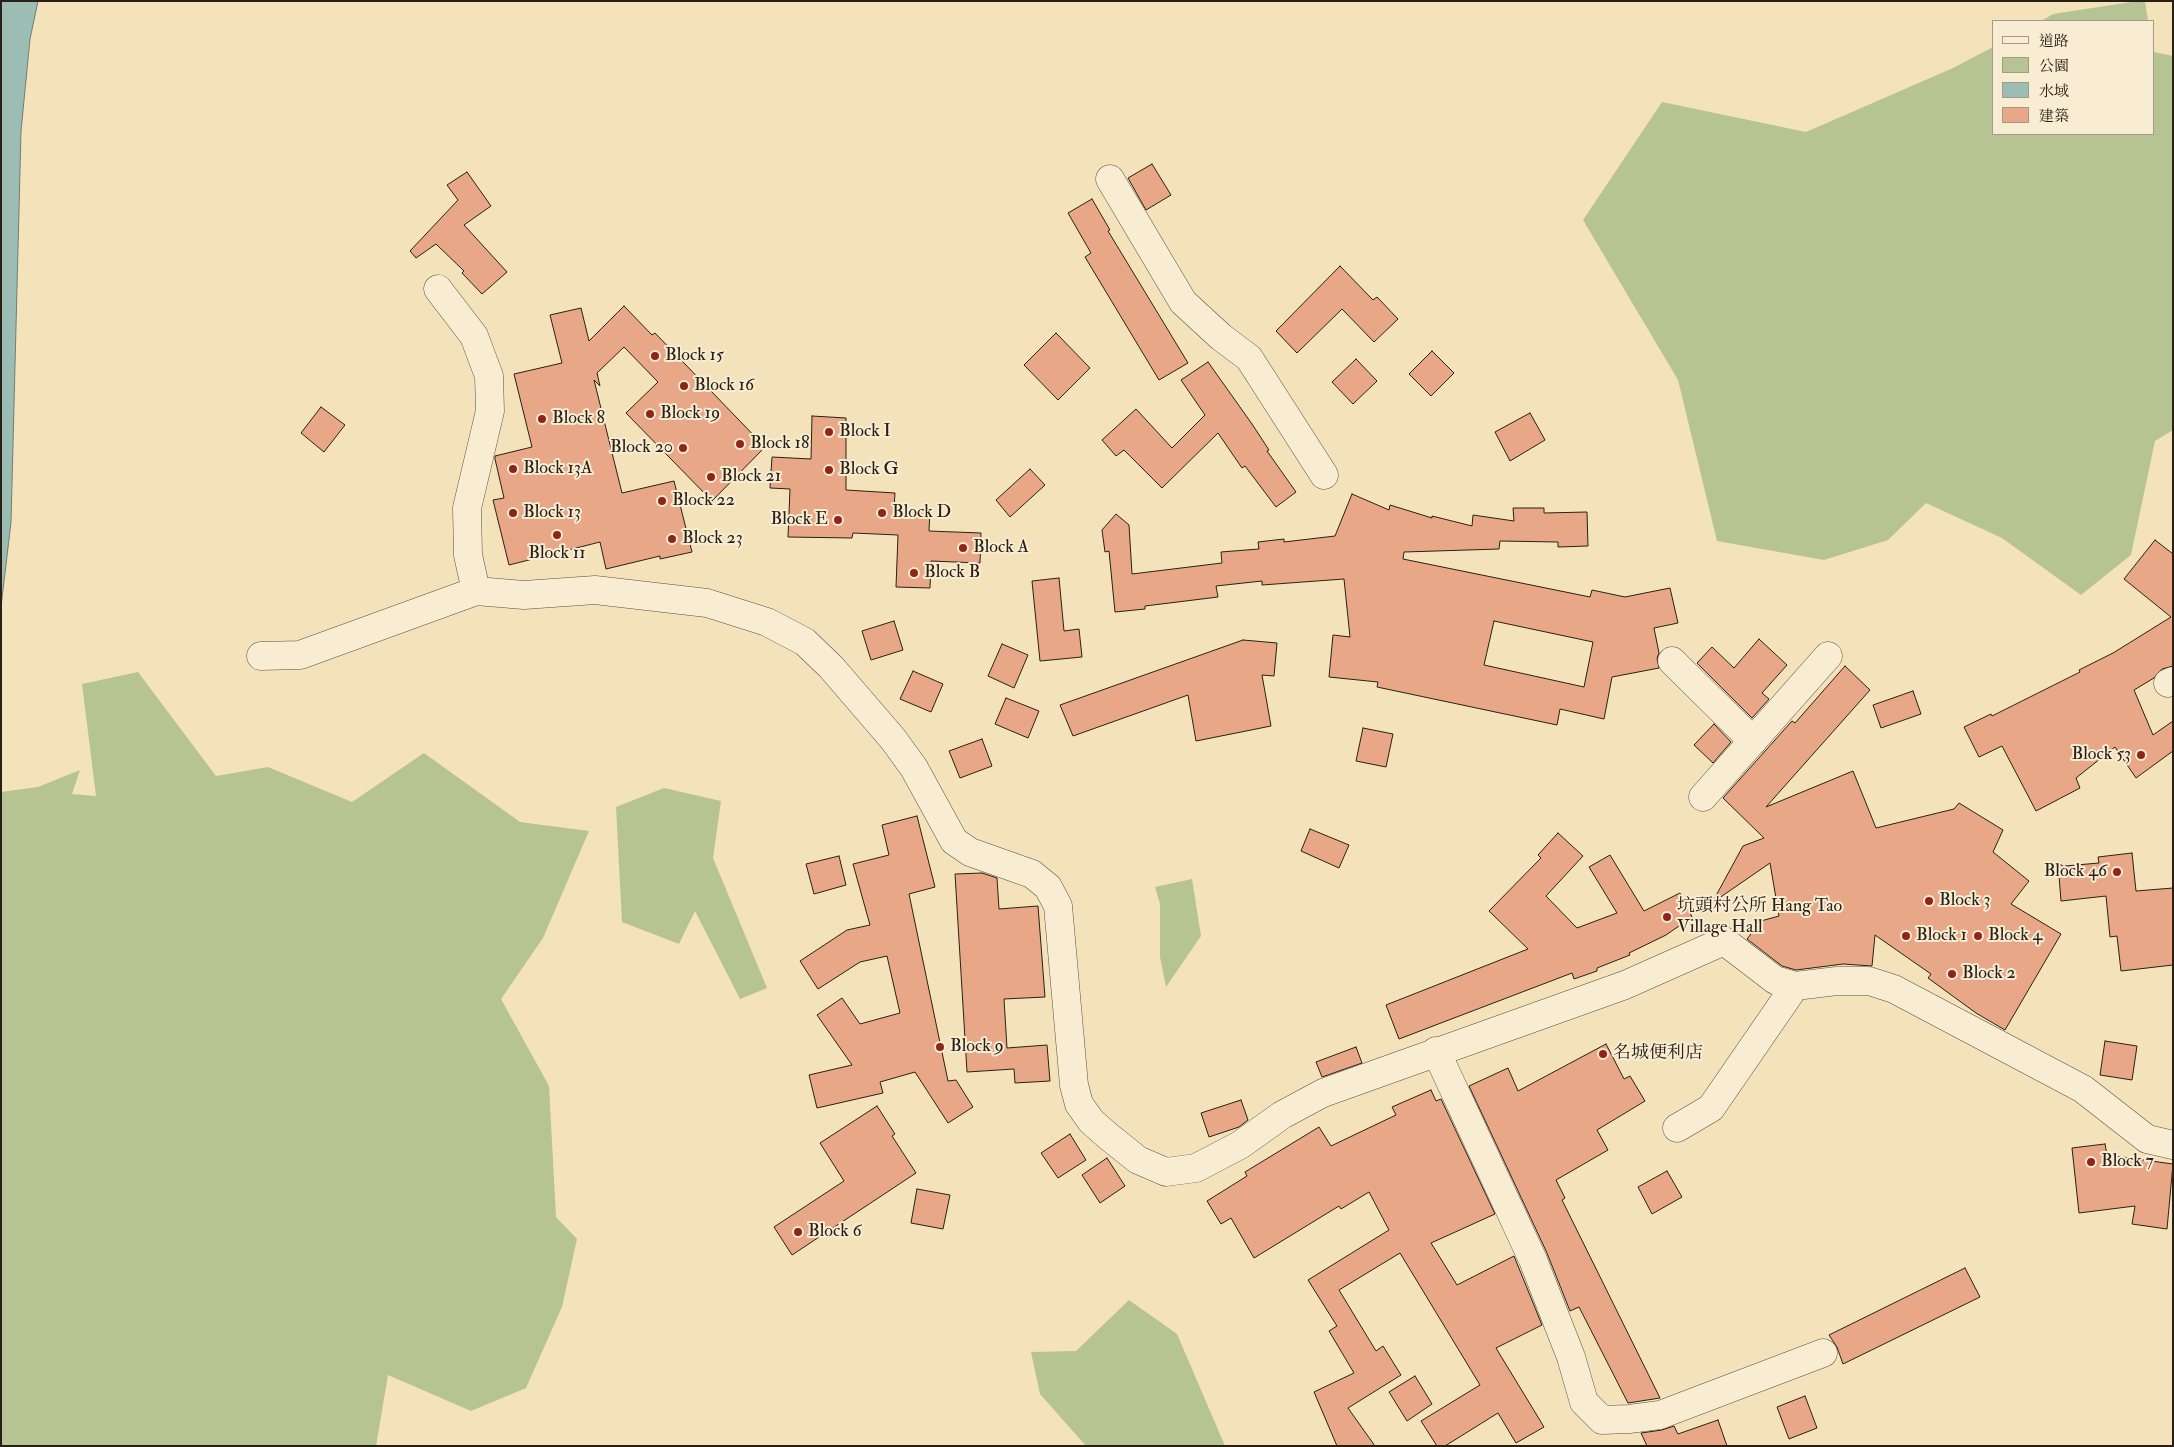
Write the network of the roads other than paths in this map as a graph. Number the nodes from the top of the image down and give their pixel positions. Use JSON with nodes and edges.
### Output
{"nodes":[{"id":1,"x":1110,"y":180,"type":"dead end"},
{"id":2,"x":438,"y":289,"type":"dead end"},
{"id":3,"x":1324,"y":475,"type":"dead end"},
{"id":4,"x":476,"y":591,"type":"junction"},
{"id":5,"x":261,"y":656,"type":"dead end"},
{"id":6,"x":1828,"y":656,"type":"dead end"},
{"id":7,"x":1672,"y":662,"type":"dead end"},
{"id":8,"x":1753,"y":741,"type":"junction"},
{"id":9,"x":1703,"y":797,"type":"dead end"},
{"id":10,"x":1795,"y":986,"type":"junction"},
{"id":11,"x":1436,"y":1051,"type":"junction"},
{"id":12,"x":1677,"y":1128,"type":"dead end"},
{"id":13,"x":2173,"y":1145,"type":"edge"},
{"id":14,"x":1823,"y":1353,"type":"dead end"}],
"edges":[{"from":1,"to":3,"type":"street"},
{"from":2,"to":4,"type":"street"},
{"from":4,"to":5,"type":"street"},
{"from":4,"to":11,"type":"street"},
{"from":6,"to":8,"type":"street"},
{"from":7,"to":8,"type":"street"},
{"from":8,"to":9,"type":"street"},
{"from":10,"to":11,"type":"street"},
{"from":10,"to":12,"type":"street"},
{"from":10,"to":13,"type":"street"},
{"from":11,"to":14,"type":"street"}]}
